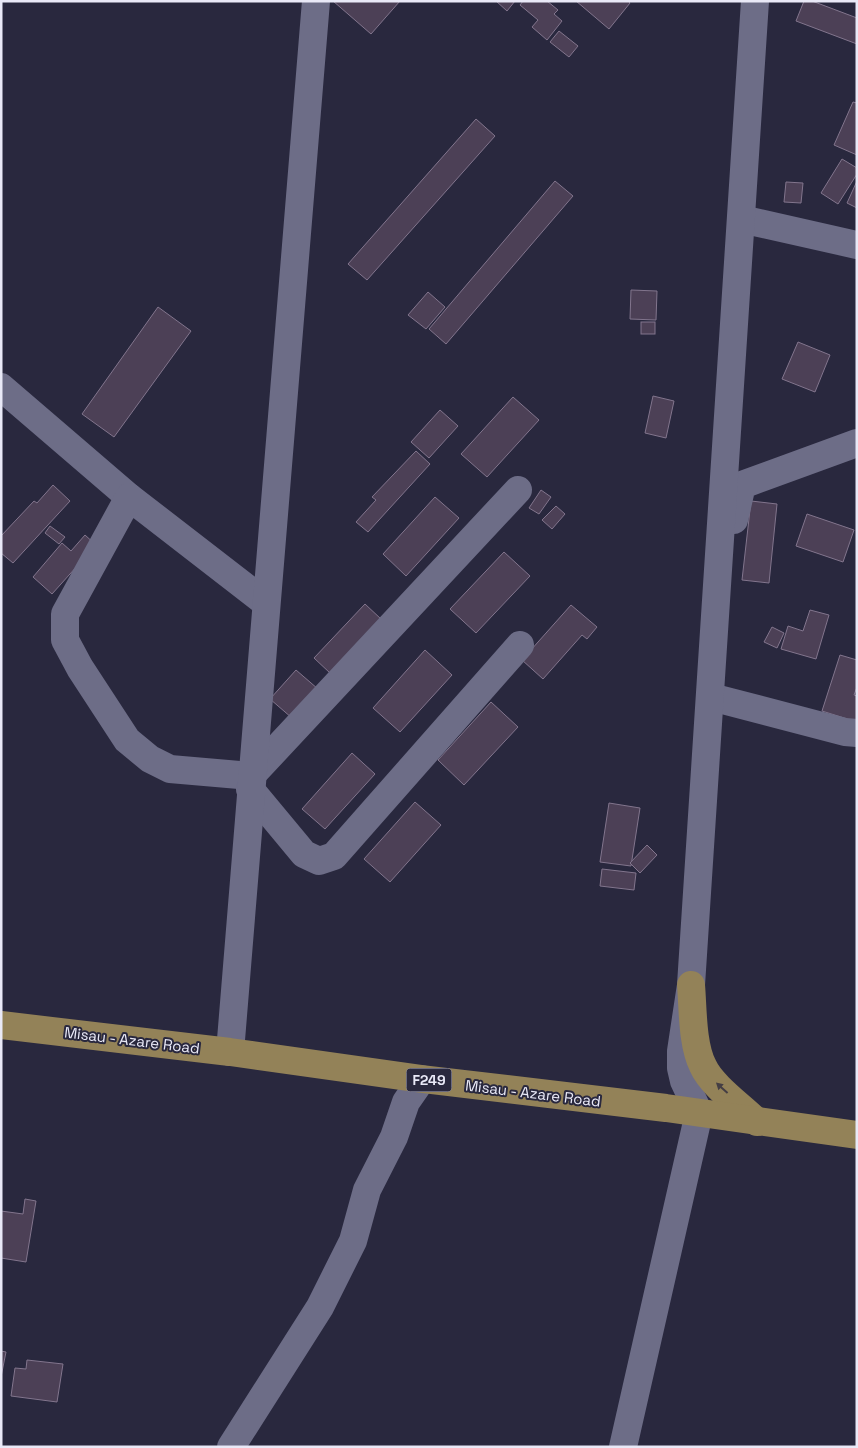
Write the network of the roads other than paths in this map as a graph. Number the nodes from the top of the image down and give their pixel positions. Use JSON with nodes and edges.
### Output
{"nodes":[{"id":1,"x":316,"y":1,"type":"edge"},
{"id":2,"x":755,"y":1,"type":"edge"},
{"id":3,"x":741,"y":220,"type":"junction"},
{"id":4,"x":857,"y":245,"type":"edge"},
{"id":5,"x":1,"y":387,"type":"edge"},
{"id":6,"x":857,"y":443,"type":"edge"},
{"id":7,"x":518,"y":490,"type":"dead end"},
{"id":8,"x":129,"y":497,"type":"junction"},
{"id":9,"x":717,"y":602,"type":"junction"},
{"id":10,"x":266,"y":603,"type":"junction"},
{"id":11,"x":520,"y":644,"type":"dead end"},
{"id":12,"x":710,"y":697,"type":"junction"},
{"id":13,"x":857,"y":733,"type":"edge"},
{"id":14,"x":251,"y":783,"type":"junction"},
{"id":15,"x":691,"y":985,"type":"junction"},
{"id":16,"x":1,"y":1025,"type":"edge"},
{"id":17,"x":230,"y":1052,"type":"junction"},
{"id":18,"x":422,"y":1079,"type":"junction"},
{"id":19,"x":699,"y":1113,"type":"junction"},
{"id":20,"x":757,"y":1122,"type":"junction"},
{"id":21,"x":857,"y":1135,"type":"edge"},
{"id":22,"x":231,"y":1447,"type":"edge"},
{"id":23,"x":623,"y":1447,"type":"edge"}],
"edges":[{"from":1,"to":10,"type":"street"},
{"from":2,"to":3,"type":"street"},
{"from":3,"to":4,"type":"street"},
{"from":3,"to":9,"type":"street"},
{"from":5,"to":8,"type":"street"},
{"from":6,"to":9,"type":"street"},
{"from":7,"to":14,"type":"street"},
{"from":8,"to":10,"type":"street"},
{"from":8,"to":14,"type":"street"},
{"from":9,"to":12,"type":"street"},
{"from":10,"to":14,"type":"street"},
{"from":11,"to":14,"type":"street"},
{"from":12,"to":13,"type":"street"},
{"from":12,"to":15,"type":"street"},
{"from":14,"to":17,"type":"street"},
{"from":15,"to":19,"type":"street"},
{"from":20,"to":15,"type":"main road","one_way":true},
{"from":16,"to":17,"type":"main road","name":"Misau - Azare Road","number":"F249"},
{"from":17,"to":18,"type":"main road","name":"Misau - Azare Road","number":"F249"},
{"from":18,"to":19,"type":"main road","name":"Misau - Azare Road","number":"F249"},
{"from":18,"to":22,"type":"street"},
{"from":19,"to":20,"type":"main road","name":"Misau - Azare Road","number":"F249"},
{"from":19,"to":23,"type":"street"},
{"from":20,"to":21,"type":"main road","name":"Misau - Azare Road","number":"F249"}]}
